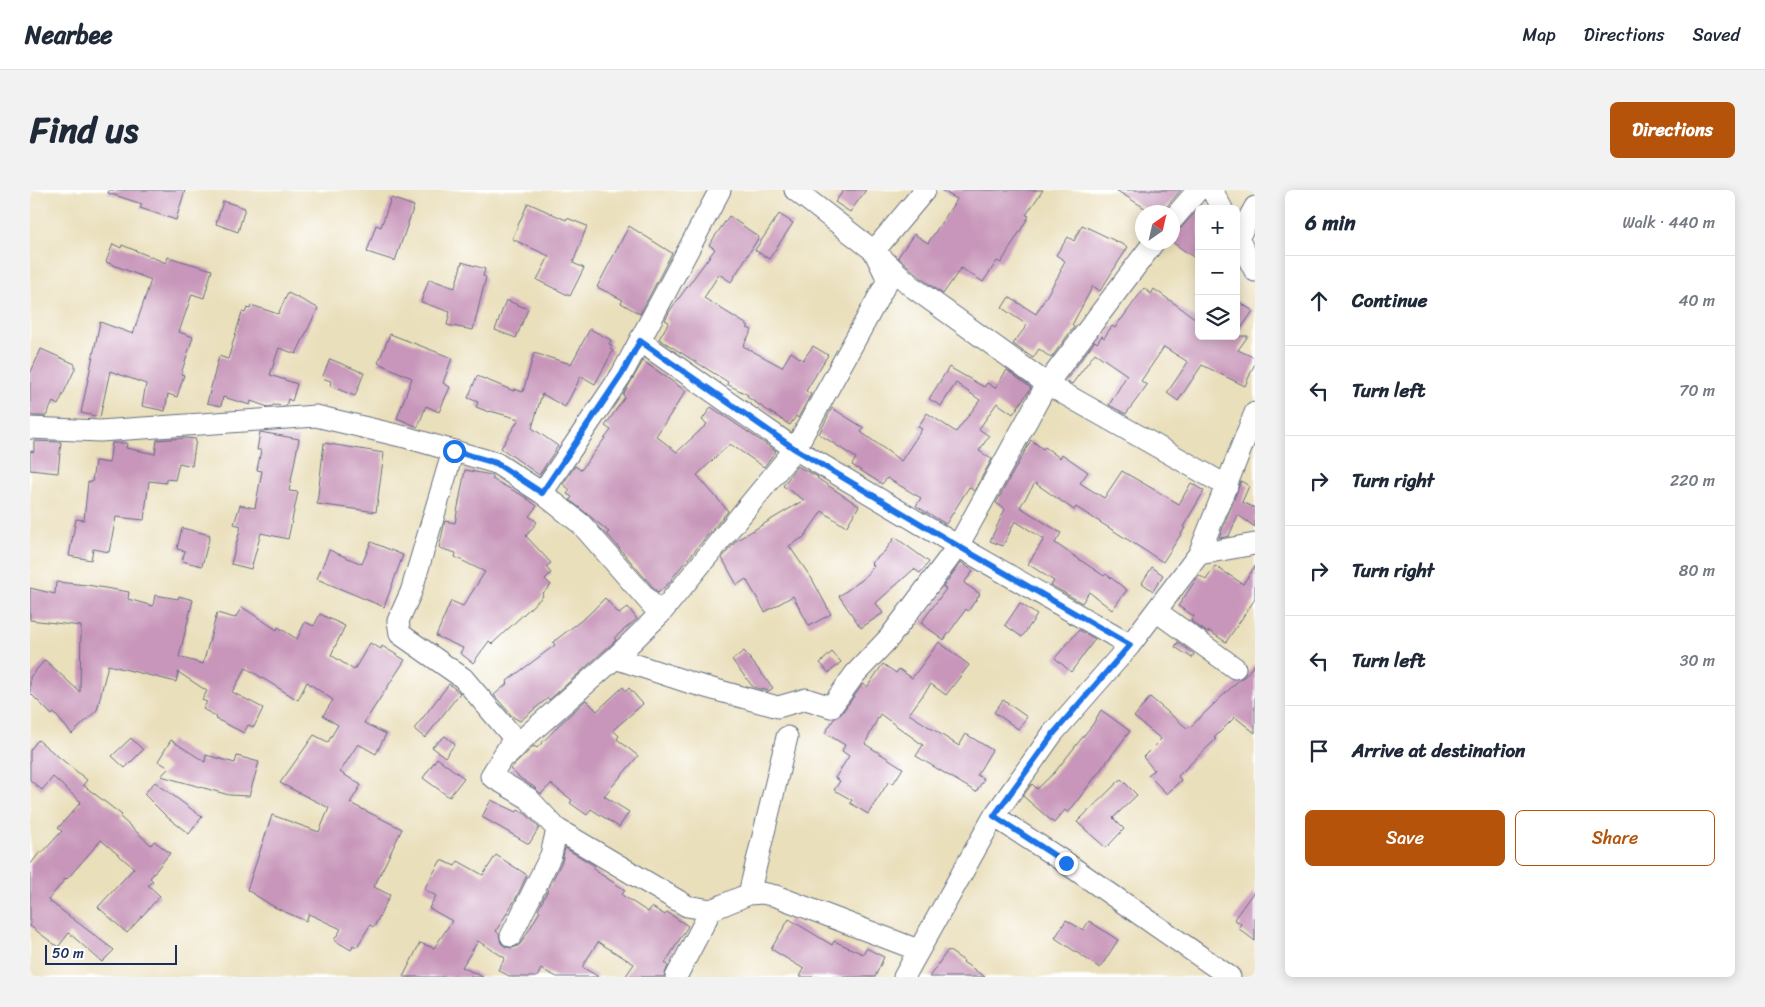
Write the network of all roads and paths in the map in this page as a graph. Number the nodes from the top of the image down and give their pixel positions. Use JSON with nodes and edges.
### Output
{"nodes":[{"id":1,"x":720,"y":190,"type":"edge"},
{"id":2,"x":795,"y":190,"type":"edge"},
{"id":3,"x":924,"y":190,"type":"edge"},
{"id":4,"x":1198,"y":190,"type":"edge"},
{"id":5,"x":1212,"y":190,"type":"edge"},
{"id":6,"x":1220,"y":205,"type":"edge"},
{"id":7,"x":1255,"y":208,"type":"edge"},
{"id":8,"x":1180,"y":211,"type":"edge"},
{"id":9,"x":1240,"y":231,"type":"edge"},
{"id":10,"x":1240,"y":242,"type":"edge"},
{"id":11,"x":1148,"y":250,"type":"edge"},
{"id":12,"x":874,"y":251,"type":"junction"},
{"id":13,"x":1255,"y":271,"type":"edge"},
{"id":14,"x":640,"y":341,"type":"junction"},
{"id":15,"x":1047,"y":384,"type":"junction"},
{"id":16,"x":1255,"y":413,"type":"edge"},
{"id":17,"x":30,"y":428,"type":"edge"},
{"id":18,"x":795,"y":449,"type":"junction"},
{"id":19,"x":454,"y":451,"type":"junction"},
{"id":20,"x":1226,"y":486,"type":"junction"},
{"id":21,"x":542,"y":493,"type":"junction"},
{"id":22,"x":1255,"y":544,"type":"edge"},
{"id":23,"x":958,"y":546,"type":"junction"},
{"id":24,"x":1199,"y":554,"type":"junction"},
{"id":25,"x":1156,"y":611,"type":"junction"},
{"id":26,"x":660,"y":614,"type":"junction"},
{"id":27,"x":1130,"y":645,"type":"junction"},
{"id":28,"x":615,"y":658,"type":"junction"},
{"id":29,"x":1235,"y":668,"type":"dead end"},
{"id":30,"x":787,"y":737,"type":"dead end"},
{"id":31,"x":490,"y":776,"type":"junction"},
{"id":32,"x":994,"y":816,"type":"junction"},
{"id":33,"x":557,"y":829,"type":"junction"},
{"id":34,"x":749,"y":894,"type":"junction"},
{"id":35,"x":711,"y":910,"type":"junction"},
{"id":36,"x":511,"y":936,"type":"dead end"},
{"id":37,"x":918,"y":950,"type":"junction"},
{"id":38,"x":676,"y":977,"type":"edge"},
{"id":39,"x":904,"y":977,"type":"edge"},
{"id":40,"x":1230,"y":977,"type":"edge"}],
"edges":[{"from":1,"to":14,"type":"street"},
{"from":2,"to":12,"type":"street"},
{"from":3,"to":12,"type":"street"},
{"from":4,"to":8,"type":"street"},
{"from":5,"to":6,"type":"street"},
{"from":7,"to":9,"type":"street"},
{"from":10,"to":13,"type":"street"},
{"from":11,"to":15,"type":"street"},
{"from":12,"to":15,"type":"street"},
{"from":12,"to":18,"type":"street"},
{"from":14,"to":18,"type":"street"},
{"from":14,"to":21,"type":"street"},
{"from":15,"to":20,"type":"street"},
{"from":15,"to":23,"type":"street"},
{"from":16,"to":20,"type":"street"},
{"from":17,"to":19,"type":"street"},
{"from":18,"to":23,"type":"street"},
{"from":18,"to":26,"type":"street"},
{"from":19,"to":21,"type":"street"},
{"from":19,"to":31,"type":"street"},
{"from":20,"to":24,"type":"street"},
{"from":21,"to":26,"type":"street"},
{"from":22,"to":24,"type":"street"},
{"from":23,"to":27,"type":"street"},
{"from":23,"to":28,"type":"street"},
{"from":24,"to":25,"type":"street"},
{"from":25,"to":27,"type":"street"},
{"from":25,"to":29,"type":"street"},
{"from":26,"to":28,"type":"street"},
{"from":27,"to":32,"type":"street"},
{"from":28,"to":31,"type":"street"},
{"from":30,"to":34,"type":"street"},
{"from":31,"to":33,"type":"street"},
{"from":32,"to":37,"type":"street"},
{"from":32,"to":40,"type":"street"},
{"from":33,"to":35,"type":"street"},
{"from":33,"to":36,"type":"street"},
{"from":34,"to":35,"type":"street"},
{"from":34,"to":37,"type":"street"},
{"from":35,"to":38,"type":"street"},
{"from":37,"to":39,"type":"street"}]}
